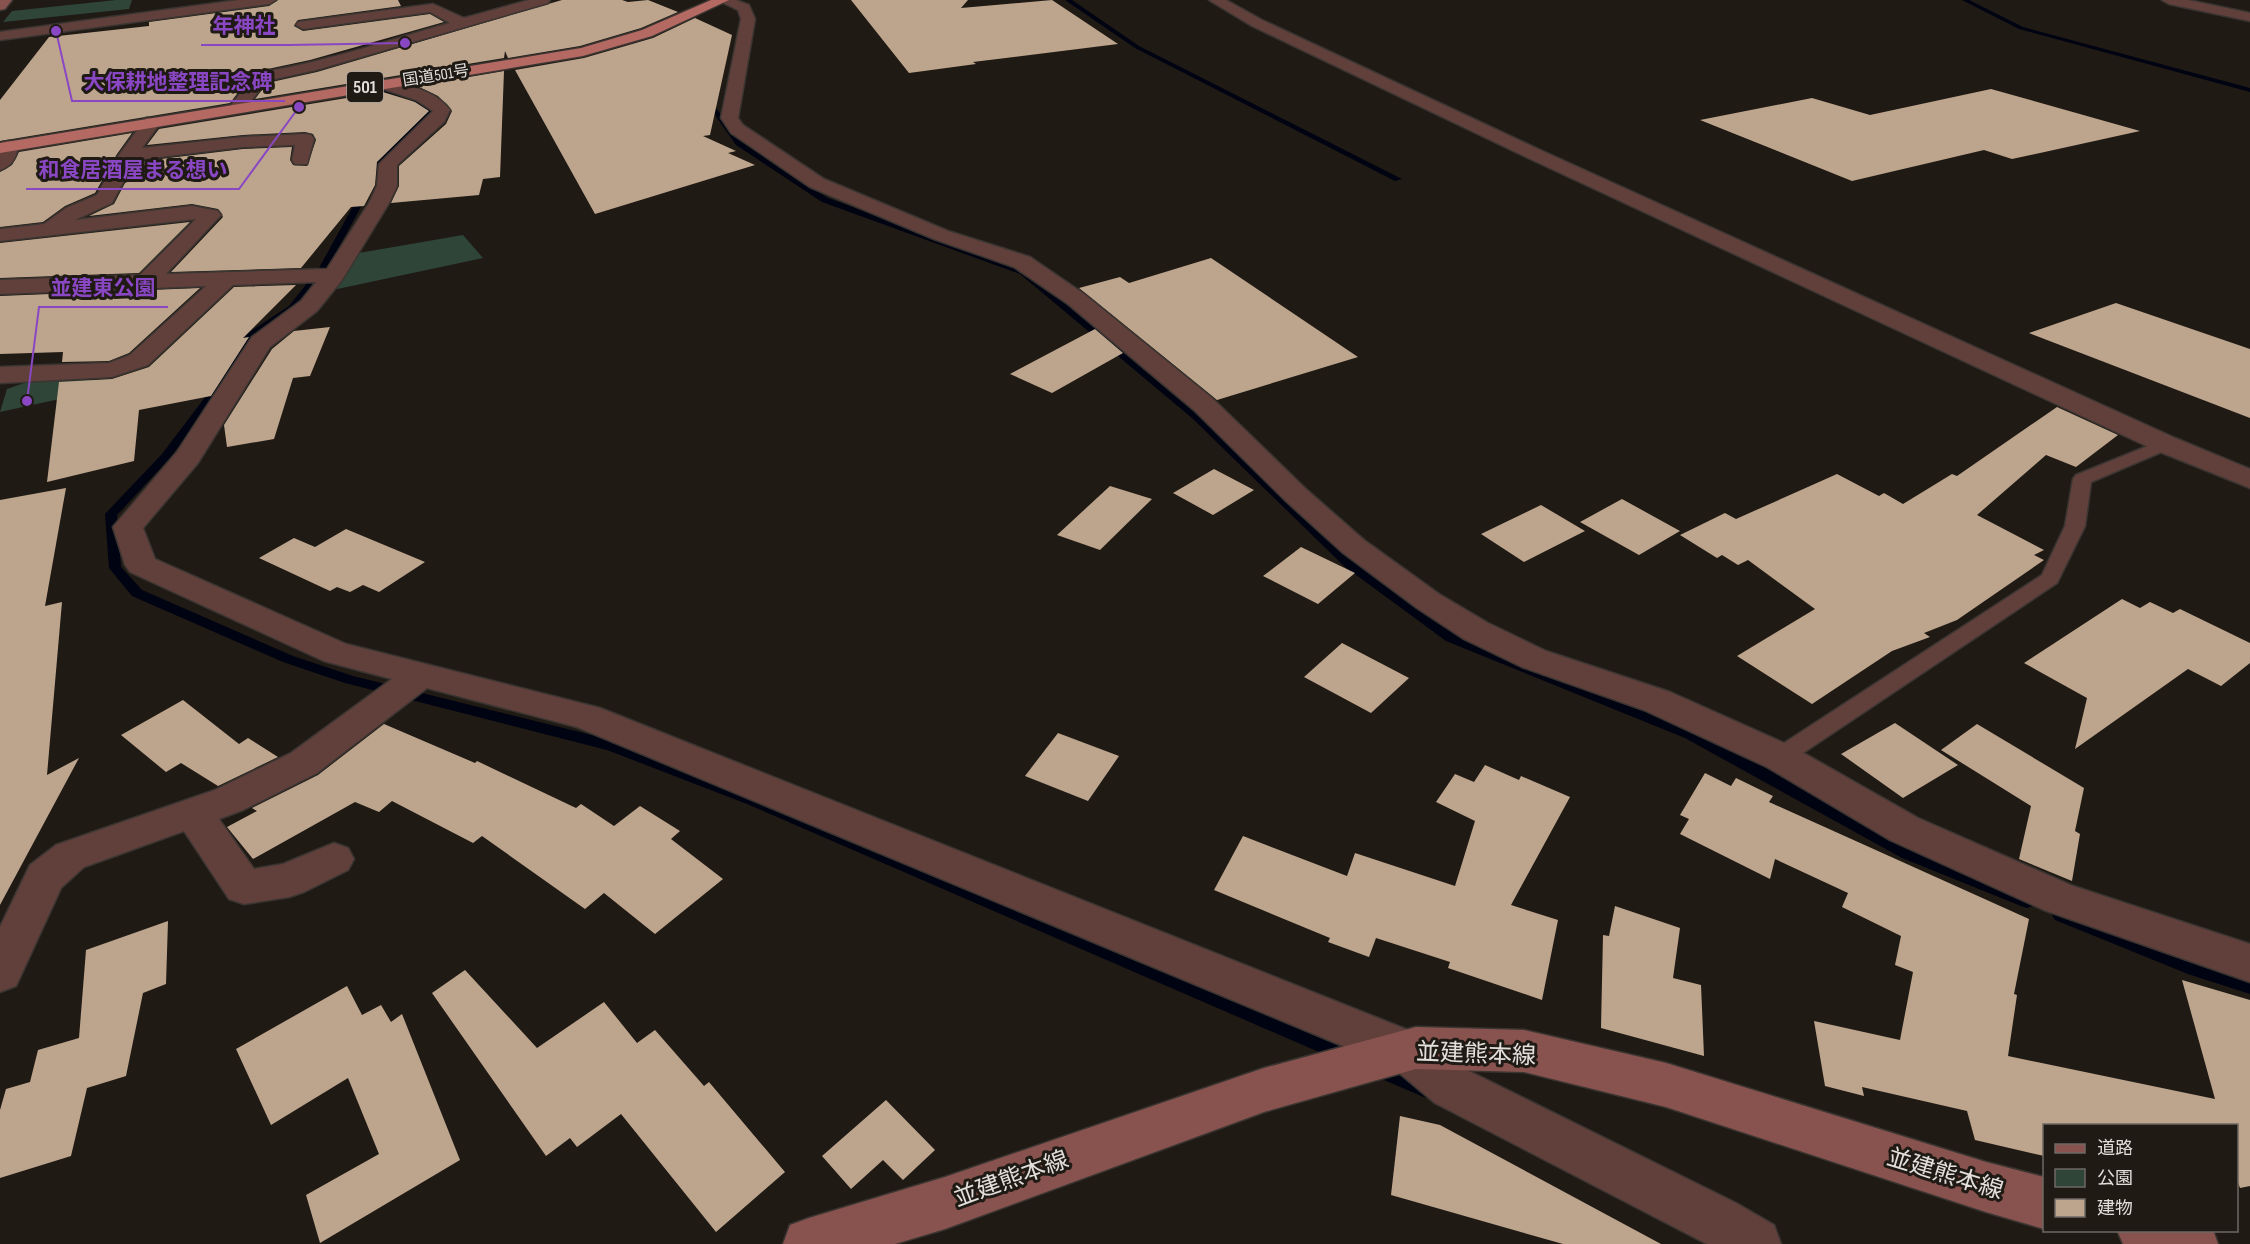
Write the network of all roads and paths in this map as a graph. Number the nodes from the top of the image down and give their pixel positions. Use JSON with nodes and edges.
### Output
{"nodes":[{"id":1,"x":5,"y":0,"type":"edge"},
{"id":2,"x":269,"y":0,"type":"edge"},
{"id":3,"x":543,"y":0,"type":"edge"},
{"id":4,"x":723,"y":0,"type":"edge"},
{"id":5,"x":1216,"y":0,"type":"edge"},
{"id":6,"x":2169,"y":0,"type":"edge"},
{"id":7,"x":0,"y":6,"type":"edge"},
{"id":8,"x":2250,"y":17,"type":"edge"},
{"id":9,"x":464,"y":23,"type":"junction"},
{"id":10,"x":0,"y":36,"type":"edge"},
{"id":11,"x":363,"y":51,"type":"junction"},
{"id":12,"x":261,"y":77,"type":"junction"},
{"id":13,"x":213,"y":81,"type":"dead end"},
{"id":14,"x":383,"y":84,"type":"junction"},
{"id":15,"x":237,"y":108,"type":"junction"},
{"id":16,"x":152,"y":122,"type":"junction"},
{"id":17,"x":4,"y":147,"type":"edge"},
{"id":18,"x":128,"y":154,"type":"junction"},
{"id":19,"x":301,"y":160,"type":"dead end"},
{"id":20,"x":0,"y":164,"type":"edge"},
{"id":21,"x":50,"y":229,"type":"junction"},
{"id":22,"x":0,"y":235,"type":"edge"},
{"id":23,"x":321,"y":275,"type":"junction"},
{"id":24,"x":227,"y":279,"type":"junction"},
{"id":25,"x":147,"y":281,"type":"junction"},
{"id":26,"x":0,"y":287,"type":"edge"},
{"id":27,"x":0,"y":375,"type":"edge"},
{"id":28,"x":2165,"y":444,"type":"junction"},
{"id":29,"x":2250,"y":479,"type":"edge"},
{"id":30,"x":421,"y":675,"type":"junction"},
{"id":31,"x":1780,"y":758,"type":"junction"},
{"id":32,"x":193,"y":813,"type":"junction"},
{"id":33,"x":334,"y":859,"type":"dead end"},
{"id":34,"x":2250,"y":963,"type":"edge"},
{"id":35,"x":0,"y":973,"type":"edge"},
{"id":36,"x":1407,"y":1051,"type":"junction"},
{"id":37,"x":2043,"y":1203,"type":"edge"},
{"id":38,"x":2150,"y":1232,"type":"edge"},
{"id":39,"x":809,"y":1244,"type":"edge"},
{"id":40,"x":1755,"y":1244,"type":"edge"},
{"id":41,"x":2193,"y":1244,"type":"edge"}],
"edges":[{"from":1,"to":7,"type":"main road"},
{"from":2,"to":10,"type":"street"},
{"from":3,"to":9,"type":"street"},
{"from":4,"to":14,"type":"highway","name":"国道501号","number":"501"},
{"from":4,"to":31,"type":"street"},
{"from":5,"to":28,"type":"street"},
{"from":6,"to":8,"type":"street"},
{"from":9,"to":11,"type":"street"},
{"from":9,"to":11,"type":"street"},
{"from":11,"to":12,"type":"street"},
{"from":12,"to":13,"type":"street"},
{"from":12,"to":15,"type":"street"},
{"from":14,"to":15,"type":"highway","name":"国道501号","number":"501"},
{"from":14,"to":23,"type":"street"},
{"from":15,"to":16,"type":"highway","name":"国道501号","number":"501"},
{"from":16,"to":17,"type":"highway","name":"国道501号","number":"501"},
{"from":16,"to":18,"type":"street"},
{"from":17,"to":20,"type":"street"},
{"from":18,"to":19,"type":"street"},
{"from":18,"to":21,"type":"street"},
{"from":21,"to":22,"type":"street"},
{"from":21,"to":25,"type":"street"},
{"from":23,"to":24,"type":"street"},
{"from":23,"to":30,"type":"street"},
{"from":24,"to":25,"type":"street"},
{"from":24,"to":27,"type":"street"},
{"from":25,"to":26,"type":"street"},
{"from":28,"to":29,"type":"street"},
{"from":28,"to":31,"type":"lane"},
{"from":30,"to":32,"type":"street"},
{"from":30,"to":36,"type":"street"},
{"from":31,"to":34,"type":"street"},
{"from":32,"to":33,"type":"street"},
{"from":32,"to":35,"type":"street"},
{"from":36,"to":37,"type":"main road","name":"並建熊本線"},
{"from":36,"to":39,"type":"main road","name":"並建熊本線"},
{"from":36,"to":40,"type":"street"},
{"from":38,"to":41,"type":"main road"}]}
